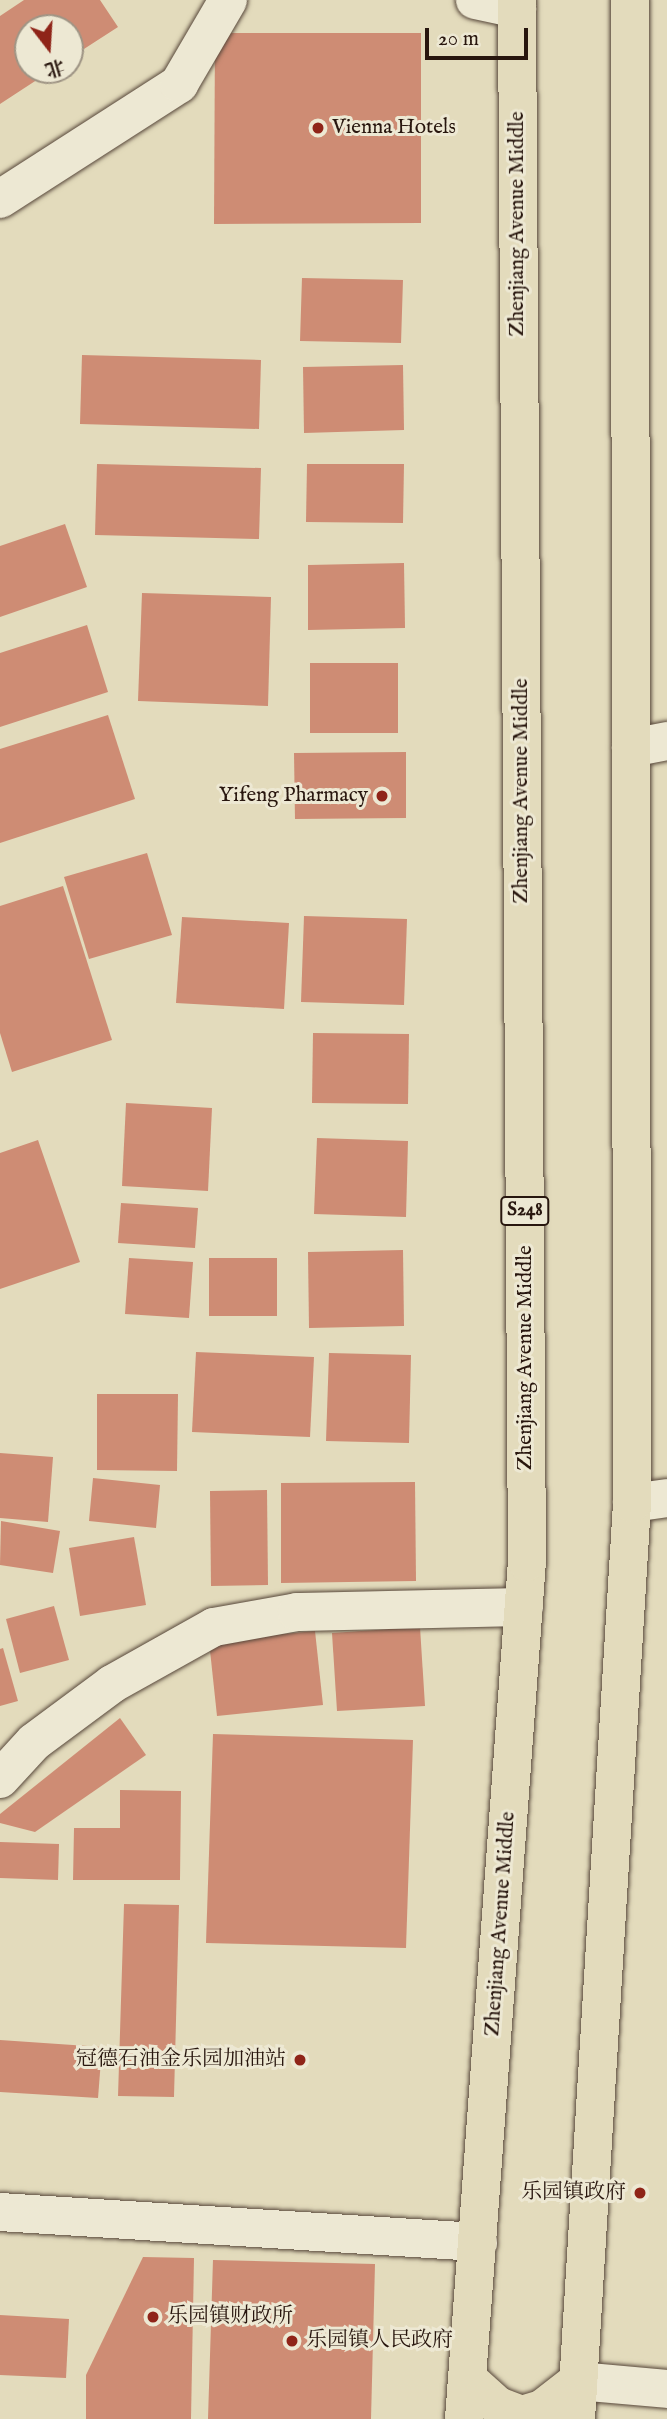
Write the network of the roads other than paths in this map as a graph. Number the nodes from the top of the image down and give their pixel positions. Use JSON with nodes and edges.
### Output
{"nodes":[{"id":1,"x":228,"y":0,"type":"edge"},
{"id":2,"x":475,"y":0,"type":"edge"},
{"id":3,"x":630,"y":0,"type":"edge"},
{"id":4,"x":517,"y":4,"type":"edge"},
{"id":5,"x":0,"y":199,"type":"edge"},
{"id":6,"x":649,"y":744,"type":"edge"},
{"id":7,"x":649,"y":1501,"type":"edge"},
{"id":8,"x":524,"y":1606,"type":"junction"},
{"id":9,"x":0,"y":1779,"type":"edge"},
{"id":10,"x":0,"y":2212,"type":"edge"},
{"id":11,"x":478,"y":2242,"type":"junction"},
{"id":12,"x":468,"y":2379,"type":"junction"},
{"id":13,"x":578,"y":2381,"type":"junction"},
{"id":14,"x":667,"y":2389,"type":"edge"},
{"id":15,"x":464,"y":2419,"type":"edge"},
{"id":16,"x":576,"y":2419,"type":"edge"}],
"edges":[{"from":1,"to":5,"type":"street"},
{"from":2,"to":4,"type":"street"},
{"from":3,"to":6,"type":"main road"},
{"from":4,"to":8,"type":"main road","name":"Zhenjiang Avenue Middle","number":"S248"},
{"from":6,"to":7,"type":"main road"},
{"from":7,"to":13,"type":"main road"},
{"from":8,"to":9,"type":"street"},
{"from":8,"to":11,"type":"main road","name":"Zhenjiang Avenue Middle","number":"S248"},
{"from":10,"to":11,"type":"street"},
{"from":11,"to":12,"type":"main road","name":"Zhenjiang Avenue Middle","number":"S248"},
{"from":12,"to":13,"type":"main road"},
{"from":12,"to":15,"type":"main road","name":"Zhenjiang Avenue Middle","number":"S248"},
{"from":13,"to":14,"type":"street"},
{"from":13,"to":16,"type":"main road"}]}
